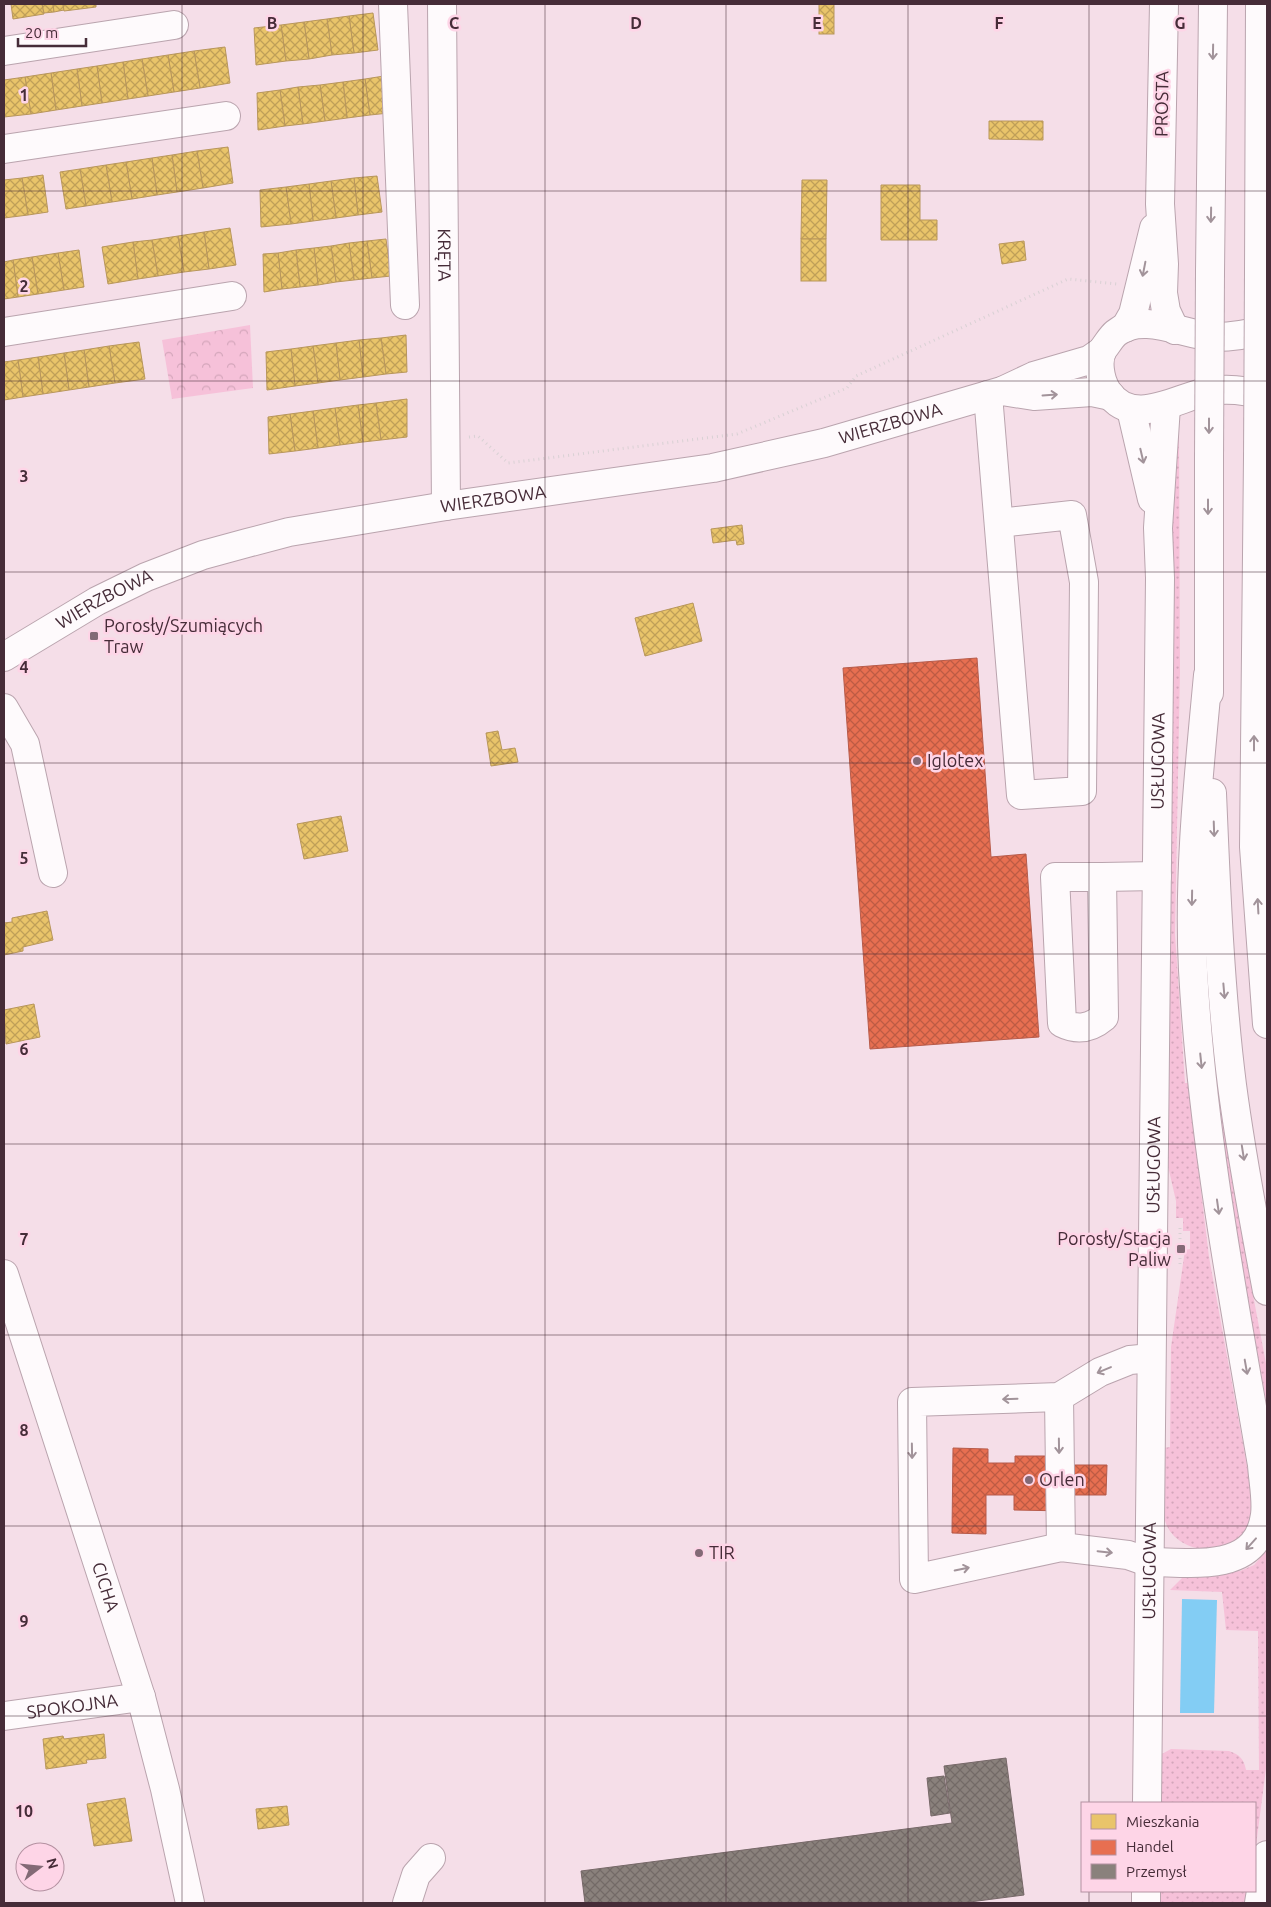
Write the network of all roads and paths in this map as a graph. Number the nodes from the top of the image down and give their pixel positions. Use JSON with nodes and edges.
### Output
{"nodes":[{"id":1,"x":393,"y":4,"type":"edge"},
{"id":2,"x":442,"y":4,"type":"edge"},
{"id":3,"x":1164,"y":4,"type":"edge"},
{"id":4,"x":1213,"y":4,"type":"edge"},
{"id":5,"x":1260,"y":4,"type":"edge"},
{"id":6,"x":174,"y":25,"type":"dead end"},
{"id":7,"x":4,"y":50,"type":"edge"},
{"id":8,"x":226,"y":116,"type":"dead end"},
{"id":9,"x":4,"y":149,"type":"edge"},
{"id":10,"x":1160,"y":204,"type":"junction"},
{"id":11,"x":444,"y":231,"type":"junction"},
{"id":12,"x":403,"y":233,"type":"junction"},
{"id":13,"x":1126,"y":285,"type":"dead end"},
{"id":14,"x":232,"y":296,"type":"dead end"},
{"id":15,"x":405,"y":304,"type":"dead end"},
{"id":16,"x":1125,"y":328,"type":"junction"},
{"id":17,"x":1267,"y":329,"type":"edge"},
{"id":18,"x":1174,"y":330,"type":"junction"},
{"id":19,"x":4,"y":332,"type":"edge"},
{"id":20,"x":1102,"y":351,"type":"junction"},
{"id":21,"x":995,"y":393,"type":"junction"},
{"id":22,"x":1267,"y":396,"type":"edge"},
{"id":23,"x":1121,"y":402,"type":"junction"},
{"id":24,"x":1166,"y":406,"type":"junction"},
{"id":25,"x":447,"y":440,"type":"junction"},
{"id":26,"x":446,"y":506,"type":"junction"},
{"id":27,"x":999,"y":523,"type":"junction"},
{"id":28,"x":1158,"y":528,"type":"junction"},
{"id":29,"x":1258,"y":539,"type":"junction"},
{"id":30,"x":1267,"y":631,"type":"edge"},
{"id":31,"x":6,"y":650,"type":"edge"},
{"id":32,"x":1208,"y":675,"type":"junction"},
{"id":33,"x":4,"y":708,"type":"edge"},
{"id":34,"x":53,"y":873,"type":"dead end"},
{"id":35,"x":1157,"y":876,"type":"junction"},
{"id":36,"x":1102,"y":877,"type":"junction"},
{"id":37,"x":1267,"y":1024,"type":"edge"},
{"id":38,"x":4,"y":1274,"type":"edge"},
{"id":39,"x":1267,"y":1291,"type":"edge"},
{"id":40,"x":1151,"y":1358,"type":"junction"},
{"id":41,"x":1059,"y":1397,"type":"junction"},
{"id":42,"x":1265,"y":1475,"type":"edge"},
{"id":43,"x":1061,"y":1547,"type":"junction"},
{"id":44,"x":1148,"y":1562,"type":"junction"},
{"id":45,"x":140,"y":1697,"type":"junction"},
{"id":46,"x":4,"y":1716,"type":"edge"},
{"id":47,"x":1147,"y":1802,"type":"edge"},
{"id":48,"x":1267,"y":1855,"type":"edge"},
{"id":49,"x":432,"y":1858,"type":"dead end"},
{"id":50,"x":190,"y":1903,"type":"edge"},
{"id":51,"x":407,"y":1903,"type":"edge"},
{"id":52,"x":1259,"y":1903,"type":"edge"}],
"edges":[{"from":1,"to":12,"type":"main road"},
{"from":2,"to":11,"type":"main road","name":"KRĘTA"},
{"from":3,"to":10,"type":"main road","name":"PROSTA"},
{"from":4,"to":32,"type":"main road","one_way":true,"bridge":true},
{"from":5,"to":29,"type":"main road","bridge":true},
{"from":6,"to":7,"type":"main road"},
{"from":8,"to":9,"type":"main road"},
{"from":10,"to":16,"type":"main road","name":"PROSTA","one_way":true},
{"from":10,"to":18,"type":"main road","name":"PROSTA"},
{"from":11,"to":12,"type":"main road"},
{"from":11,"to":25,"type":"main road","name":"KRĘTA"},
{"from":12,"to":15,"type":"main road"},
{"from":13,"to":25,"type":"path"},
{"from":14,"to":19,"type":"main road"},
{"from":16,"to":18,"type":"main road"},
{"from":16,"to":20,"type":"main road"},
{"from":17,"to":18,"type":"main road"},
{"from":20,"to":21,"type":"main road","name":"WIERZBOWA"},
{"from":20,"to":23,"type":"main road"},
{"from":21,"to":23,"type":"main road","name":"WIERZBOWA","one_way":true},
{"from":21,"to":26,"type":"main road","name":"WIERZBOWA"},
{"from":21,"to":27,"type":"main road"},
{"from":22,"to":24,"type":"main road","name":"WIERZBOWA"},
{"from":23,"to":24,"type":"main road","name":"WIERZBOWA"},
{"from":23,"to":28,"type":"main road","one_way":true},
{"from":24,"to":28,"type":"main road"},
{"from":25,"to":26,"type":"main road","name":"KRĘTA"},
{"from":26,"to":31,"type":"main road","name":"WIERZBOWA"},
{"from":27,"to":27,"type":"main road"},
{"from":28,"to":35,"type":"main road","name":"USŁUGOWA"},
{"from":29,"to":30,"type":"main road"},
{"from":37,"to":29,"type":"main road","one_way":true},
{"from":32,"to":39,"type":"main road","one_way":true},
{"from":32,"to":42,"type":"main road","one_way":true},
{"from":33,"to":34,"type":"main road"},
{"from":35,"to":36,"type":"main road"},
{"from":35,"to":40,"type":"main road","name":"USŁUGOWA"},
{"from":36,"to":36,"type":"main road"},
{"from":38,"to":45,"type":"main road","name":"CICHA"},
{"from":40,"to":41,"type":"main road","one_way":true},
{"from":40,"to":44,"type":"main road","name":"USŁUGOWA"},
{"from":41,"to":43,"type":"main road","one_way":true},
{"from":41,"to":43,"type":"main road","one_way":true},
{"from":42,"to":44,"type":"main road","one_way":true},
{"from":43,"to":44,"type":"main road","one_way":true},
{"from":44,"to":47,"type":"main road","name":"USŁUGOWA"},
{"from":45,"to":46,"type":"main road","name":"SPOKOJNA"},
{"from":45,"to":50,"type":"main road","name":"CICHA"},
{"from":48,"to":52,"type":"main road"},
{"from":49,"to":51,"type":"main road"}]}
